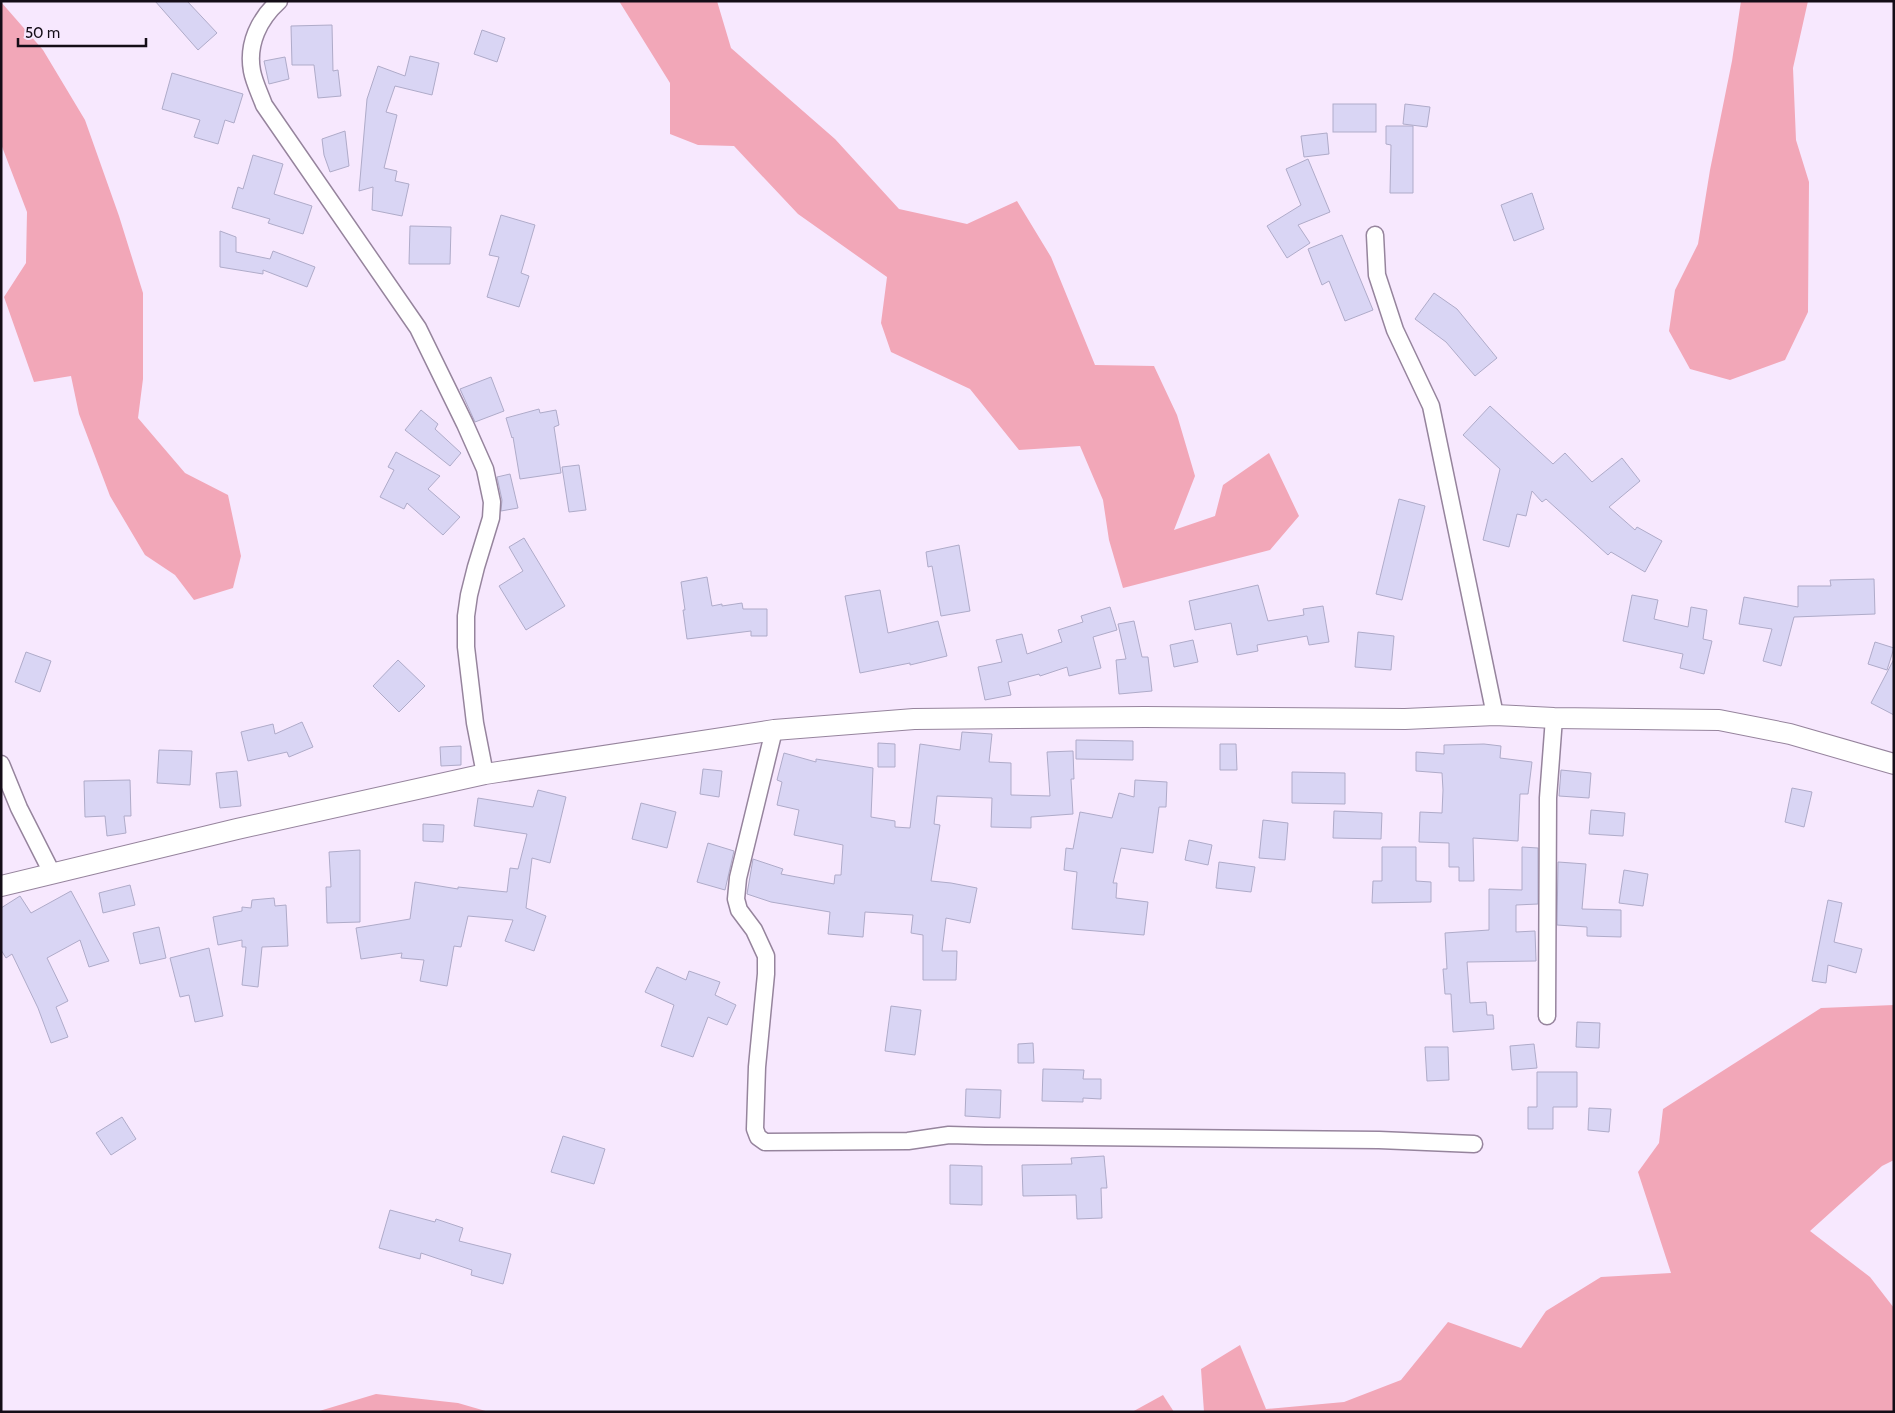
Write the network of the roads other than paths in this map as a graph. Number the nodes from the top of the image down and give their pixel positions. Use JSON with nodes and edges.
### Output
{"nodes":[{"id":1,"x":279,"y":1,"type":"edge"},
{"id":2,"x":1374,"y":236,"type":"dead end"},
{"id":3,"x":1495,"y":715,"type":"junction"},
{"id":4,"x":1554,"y":718,"type":"junction"},
{"id":5,"x":774,"y":730,"type":"junction"},
{"id":6,"x":1,"y":764,"type":"edge"},
{"id":7,"x":1894,"y":764,"type":"edge"},
{"id":8,"x":485,"y":774,"type":"junction"},
{"id":9,"x":52,"y":874,"type":"junction"},
{"id":10,"x":1,"y":886,"type":"edge"},
{"id":11,"x":1547,"y":1016,"type":"dead end"},
{"id":12,"x":1474,"y":1144,"type":"dead end"}],
"edges":[{"from":1,"to":8,"type":"street"},
{"from":2,"to":3,"type":"street"},
{"from":3,"to":4,"type":"street"},
{"from":3,"to":5,"type":"street"},
{"from":4,"to":7,"type":"street"},
{"from":4,"to":11,"type":"street"},
{"from":5,"to":8,"type":"street"},
{"from":5,"to":12,"type":"street"},
{"from":6,"to":9,"type":"street"},
{"from":8,"to":9,"type":"street"},
{"from":9,"to":10,"type":"street"}]}
